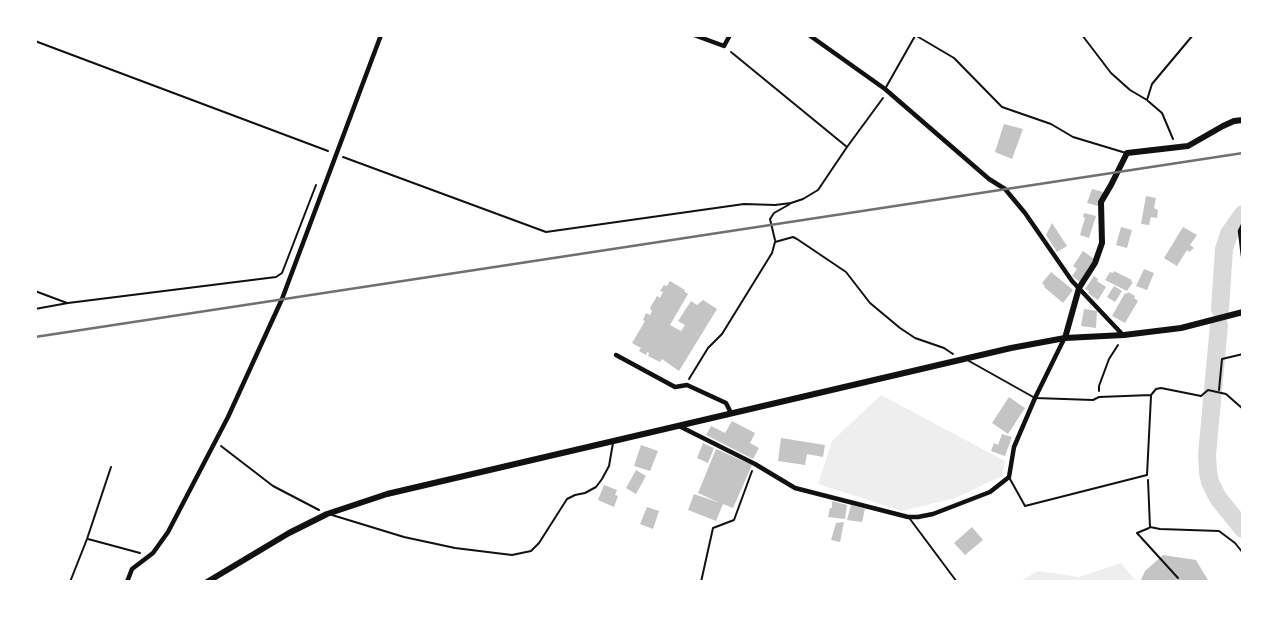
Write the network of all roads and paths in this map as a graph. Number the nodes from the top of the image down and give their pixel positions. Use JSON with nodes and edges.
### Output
{"nodes":[{"id":1,"x":381,"y":35,"type":"edge"},
{"id":2,"x":694,"y":35,"type":"edge"},
{"id":3,"x":730,"y":35,"type":"edge"},
{"id":4,"x":810,"y":35,"type":"edge"},
{"id":5,"x":916,"y":35,"type":"edge"},
{"id":6,"x":1082,"y":35,"type":"edge"},
{"id":7,"x":1193,"y":35,"type":"edge"},
{"id":8,"x":35,"y":41,"type":"edge"},
{"id":9,"x":724,"y":46,"type":"junction"},
{"id":10,"x":886,"y":90,"type":"junction"},
{"id":11,"x":1147,"y":100,"type":"junction"},
{"id":12,"x":1243,"y":120,"type":"edge"},
{"id":13,"x":847,"y":147,"type":"junction"},
{"id":14,"x":1177,"y":148,"type":"junction"},
{"id":15,"x":1127,"y":153,"type":"junction"},
{"id":16,"x":337,"y":154,"type":"junction"},
{"id":17,"x":317,"y":184,"type":"dead end"},
{"id":18,"x":791,"y":203,"type":"junction"},
{"id":19,"x":1243,"y":225,"type":"edge"},
{"id":20,"x":775,"y":242,"type":"junction"},
{"id":21,"x":1243,"y":256,"type":"edge"},
{"id":22,"x":1079,"y":288,"type":"junction"},
{"id":23,"x":35,"y":291,"type":"edge"},
{"id":24,"x":68,"y":303,"type":"junction"},
{"id":25,"x":35,"y":309,"type":"edge"},
{"id":26,"x":1243,"y":312,"type":"edge"},
{"id":27,"x":1124,"y":335,"type":"junction"},
{"id":28,"x":1065,"y":338,"type":"junction"},
{"id":29,"x":1243,"y":354,"type":"edge"},
{"id":30,"x":616,"y":355,"type":"dead end"},
{"id":31,"x":962,"y":359,"type":"junction"},
{"id":32,"x":687,"y":385,"type":"junction"},
{"id":33,"x":1219,"y":391,"type":"junction"},
{"id":34,"x":1151,"y":395,"type":"junction"},
{"id":35,"x":1099,"y":397,"type":"junction"},
{"id":36,"x":1035,"y":398,"type":"junction"},
{"id":37,"x":1243,"y":409,"type":"edge"},
{"id":38,"x":731,"y":413,"type":"junction"},
{"id":39,"x":679,"y":426,"type":"junction"},
{"id":40,"x":614,"y":440,"type":"junction"},
{"id":41,"x":215,"y":441,"type":"junction"},
{"id":42,"x":755,"y":464,"type":"junction"},
{"id":43,"x":111,"y":467,"type":"dead end"},
{"id":44,"x":1147,"y":475,"type":"junction"},
{"id":45,"x":1009,"y":477,"type":"junction"},
{"id":46,"x":327,"y":514,"type":"junction"},
{"id":47,"x":908,"y":517,"type":"junction"},
{"id":48,"x":1150,"y":527,"type":"junction"},
{"id":49,"x":87,"y":539,"type":"junction"},
{"id":50,"x":1243,"y":553,"type":"edge"},
{"id":51,"x":150,"y":555,"type":"junction"},
{"id":52,"x":1178,"y":578,"type":"dead end"},
{"id":53,"x":70,"y":582,"type":"edge"},
{"id":54,"x":127,"y":582,"type":"edge"},
{"id":55,"x":207,"y":582,"type":"edge"},
{"id":56,"x":701,"y":582,"type":"edge"},
{"id":57,"x":957,"y":582,"type":"edge"}],
"edges":[{"from":1,"to":16,"type":"street"},
{"from":2,"to":9,"type":"street"},
{"from":3,"to":9,"type":"street"},
{"from":4,"to":10,"type":"street"},
{"from":5,"to":10,"type":"lane"},
{"from":5,"to":15,"type":"lane"},
{"from":6,"to":11,"type":"path"},
{"from":7,"to":11,"type":"path"},
{"from":8,"to":16,"type":"path"},
{"from":9,"to":13,"type":"path"},
{"from":10,"to":13,"type":"path"},
{"from":10,"to":22,"type":"street"},
{"from":11,"to":14,"type":"path"},
{"from":12,"to":14,"type":"main road"},
{"from":13,"to":18,"type":"path"},
{"from":14,"to":15,"type":"main road"},
{"from":15,"to":22,"type":"main road"},
{"from":16,"to":18,"type":"path"},
{"from":16,"to":41,"type":"street"},
{"from":17,"to":24,"type":"path"},
{"from":18,"to":20,"type":"path"},
{"from":19,"to":21,"type":"street"},
{"from":20,"to":31,"type":"path"},
{"from":20,"to":32,"type":"path"},
{"from":22,"to":27,"type":"street"},
{"from":22,"to":28,"type":"main road"},
{"from":23,"to":24,"type":"path"},
{"from":24,"to":25,"type":"path"},
{"from":26,"to":27,"type":"main road"},
{"from":27,"to":28,"type":"main road"},
{"from":27,"to":35,"type":"path"},
{"from":28,"to":31,"type":"main road"},
{"from":28,"to":36,"type":"street"},
{"from":29,"to":33,"type":"lane"},
{"from":30,"to":32,"type":"street"},
{"from":31,"to":36,"type":"lane"},
{"from":31,"to":38,"type":"main road"},
{"from":32,"to":38,"type":"street"},
{"from":33,"to":34,"type":"lane"},
{"from":33,"to":37,"type":"lane"},
{"from":34,"to":35,"type":"lane"},
{"from":34,"to":44,"type":"lane"},
{"from":35,"to":36,"type":"lane"},
{"from":36,"to":45,"type":"street"},
{"from":38,"to":39,"type":"main road"},
{"from":39,"to":40,"type":"main road"},
{"from":39,"to":42,"type":"street"},
{"from":40,"to":46,"type":"main road"},
{"from":40,"to":46,"type":"lane"},
{"from":41,"to":46,"type":"path"},
{"from":41,"to":51,"type":"street"},
{"from":42,"to":47,"type":"street"},
{"from":42,"to":56,"type":"path"},
{"from":43,"to":49,"type":"path"},
{"from":44,"to":45,"type":"lane"},
{"from":44,"to":48,"type":"path"},
{"from":45,"to":47,"type":"street"},
{"from":46,"to":55,"type":"main road"},
{"from":47,"to":57,"type":"lane"},
{"from":48,"to":50,"type":"path"},
{"from":48,"to":52,"type":"path"},
{"from":49,"to":51,"type":"path"},
{"from":49,"to":53,"type":"path"},
{"from":51,"to":54,"type":"street"}]}
